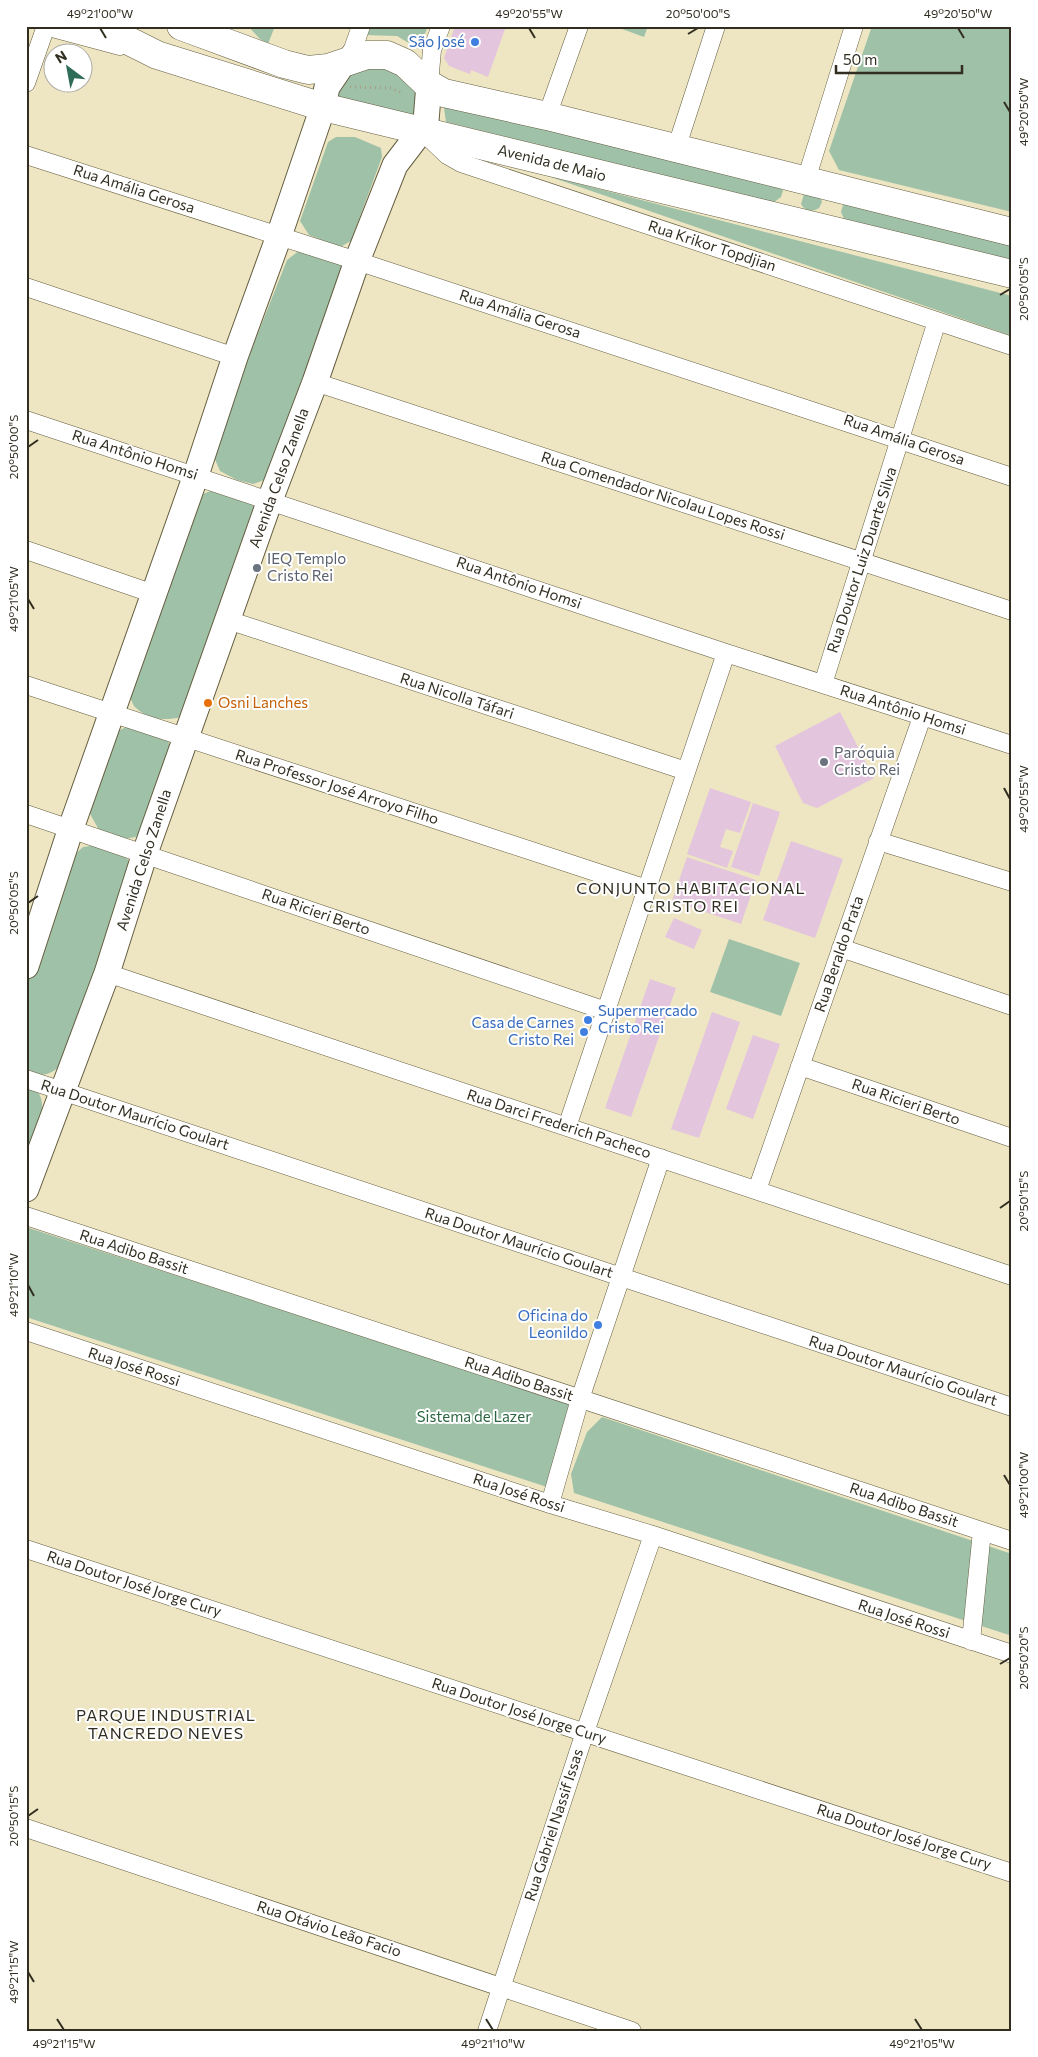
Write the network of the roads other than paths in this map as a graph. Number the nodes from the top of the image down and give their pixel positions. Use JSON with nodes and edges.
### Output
{"nodes":[{"id":1,"x":46,"y":26,"type":"edge"},
{"id":2,"x":100,"y":26,"type":"edge"},
{"id":3,"x":181,"y":26,"type":"edge"},
{"id":4,"x":361,"y":26,"type":"edge"},
{"id":5,"x":441,"y":26,"type":"edge"},
{"id":6,"x":579,"y":26,"type":"edge"},
{"id":7,"x":716,"y":26,"type":"edge"},
{"id":8,"x":854,"y":26,"type":"edge"},
{"id":9,"x":225,"y":34,"type":"edge"},
{"id":10,"x":157,"y":55,"type":"junction"},
{"id":11,"x":344,"y":62,"type":"junction"},
{"id":12,"x":26,"y":83,"type":"edge"},
{"id":13,"x":429,"y":84,"type":"junction"},
{"id":14,"x":323,"y":107,"type":"junction"},
{"id":15,"x":548,"y":116,"type":"junction"},
{"id":16,"x":421,"y":131,"type":"junction"},
{"id":17,"x":676,"y":149,"type":"junction"},
{"id":18,"x":26,"y":155,"type":"edge"},
{"id":19,"x":806,"y":180,"type":"junction"},
{"id":20,"x":833,"y":188,"type":"junction"},
{"id":21,"x":762,"y":214,"type":"junction"},
{"id":22,"x":836,"y":231,"type":"junction"},
{"id":23,"x":1012,"y":232,"type":"edge"},
{"id":24,"x":279,"y":236,"type":"junction"},
{"id":25,"x":357,"y":260,"type":"junction"},
{"id":26,"x":1012,"y":274,"type":"edge"},
{"id":27,"x":26,"y":287,"type":"edge"},
{"id":28,"x":938,"y":322,"type":"junction"},
{"id":29,"x":1012,"y":346,"type":"edge"},
{"id":30,"x":235,"y":357,"type":"junction"},
{"id":31,"x":315,"y":382,"type":"junction"},
{"id":32,"x":26,"y":420,"type":"edge"},
{"id":33,"x":901,"y":438,"type":"junction"},
{"id":34,"x":196,"y":475,"type":"junction"},
{"id":35,"x":1012,"y":477,"type":"edge"},
{"id":36,"x":270,"y":500,"type":"junction"},
{"id":37,"x":26,"y":550,"type":"edge"},
{"id":38,"x":862,"y":562,"type":"junction"},
{"id":39,"x":154,"y":594,"type":"junction"},
{"id":40,"x":1012,"y":611,"type":"edge"},
{"id":41,"x":228,"y":620,"type":"junction"},
{"id":42,"x":726,"y":653,"type":"junction"},
{"id":43,"x":823,"y":684,"type":"junction"},
{"id":44,"x":26,"y":685,"type":"edge"},
{"id":45,"x":112,"y":713,"type":"junction"},
{"id":46,"x":922,"y":717,"type":"junction"},
{"id":47,"x":186,"y":737,"type":"junction"},
{"id":48,"x":1012,"y":745,"type":"edge"},
{"id":49,"x":686,"y":771,"type":"junction"},
{"id":50,"x":26,"y":814,"type":"edge"},
{"id":51,"x":71,"y":828,"type":"junction"},
{"id":52,"x":878,"y":842,"type":"junction"},
{"id":53,"x":145,"y":853,"type":"junction"},
{"id":54,"x":1012,"y":882,"type":"edge"},
{"id":55,"x":647,"y":889,"type":"junction"},
{"id":56,"x":841,"y":948,"type":"junction"},
{"id":57,"x":28,"y":954,"type":"edge"},
{"id":58,"x":107,"y":973,"type":"junction"},
{"id":59,"x":1012,"y":1006,"type":"edge"},
{"id":60,"x":606,"y":1011,"type":"junction"},
{"id":61,"x":800,"y":1066,"type":"junction"},
{"id":62,"x":26,"y":1079,"type":"edge"},
{"id":63,"x":64,"y":1092,"type":"junction"},
{"id":64,"x":567,"y":1127,"type":"junction"},
{"id":65,"x":1012,"y":1138,"type":"edge"},
{"id":66,"x":661,"y":1158,"type":"junction"},
{"id":67,"x":26,"y":1189,"type":"edge"},
{"id":68,"x":756,"y":1190,"type":"junction"},
{"id":69,"x":26,"y":1216,"type":"edge"},
{"id":70,"x":1012,"y":1276,"type":"edge"},
{"id":71,"x":622,"y":1277,"type":"junction"},
{"id":72,"x":26,"y":1331,"type":"edge"},
{"id":73,"x":580,"y":1399,"type":"junction"},
{"id":74,"x":1012,"y":1407,"type":"edge"},
{"id":75,"x":550,"y":1504,"type":"junction"},
{"id":76,"x":982,"y":1531,"type":"junction"},
{"id":77,"x":653,"y":1535,"type":"junction"},
{"id":78,"x":1012,"y":1541,"type":"edge"},
{"id":79,"x":26,"y":1549,"type":"edge"},
{"id":80,"x":971,"y":1641,"type":"junction"},
{"id":81,"x":1012,"y":1654,"type":"edge"},
{"id":82,"x":585,"y":1732,"type":"junction"},
{"id":83,"x":26,"y":1828,"type":"edge"},
{"id":84,"x":1012,"y":1872,"type":"edge"},
{"id":85,"x":501,"y":1986,"type":"junction"},
{"id":86,"x":487,"y":2031,"type":"edge"},
{"id":87,"x":632,"y":2031,"type":"edge"}],
"edges":[{"from":1,"to":10,"type":"street"},
{"from":1,"to":12,"type":"street"},
{"from":2,"to":10,"type":"main road","name":"Avenida de Maio"},
{"from":3,"to":9,"type":"main road"},
{"from":4,"to":11,"type":"street"},
{"from":5,"to":13,"type":"street","name":"Avenida Celso Zanella"},
{"from":6,"to":15,"type":"street"},
{"from":7,"to":17,"type":"street"},
{"from":8,"to":19,"type":"street"},
{"from":9,"to":11,"type":"main road"},
{"from":10,"to":14,"type":"main road","name":"Avenida de Maio"},
{"from":11,"to":13,"type":"main road"},
{"from":11,"to":14,"type":"street"},
{"from":13,"to":15,"type":"main road"},
{"from":13,"to":16,"type":"street","name":"Avenida Celso Zanella"},
{"from":14,"to":16,"type":"main road","name":"Avenida de Maio"},
{"from":14,"to":24,"type":"street"},
{"from":15,"to":17,"type":"main road"},
{"from":16,"to":21,"type":"main road","name":"Avenida de Maio"},
{"from":16,"to":25,"type":"street","name":"Avenida Celso Zanella"},
{"from":16,"to":28,"type":"street","name":"Rua Krikor Topdjian"},
{"from":17,"to":19,"type":"main road"},
{"from":18,"to":24,"type":"street","name":"Rua Amália Gerosa"},
{"from":19,"to":20,"type":"main road"},
{"from":19,"to":21,"type":"main road"},
{"from":20,"to":22,"type":"main road"},
{"from":20,"to":23,"type":"main road"},
{"from":21,"to":22,"type":"main road","name":"Avenida de Maio"},
{"from":22,"to":26,"type":"main road","name":"Avenida de Maio"},
{"from":24,"to":25,"type":"street","name":"Rua Amália Gerosa"},
{"from":24,"to":30,"type":"street"},
{"from":25,"to":31,"type":"street","name":"Avenida Celso Zanella"},
{"from":25,"to":33,"type":"street","name":"Rua Amália Gerosa"},
{"from":27,"to":30,"type":"street"},
{"from":28,"to":29,"type":"street","name":"Rua Krikor Topdjian"},
{"from":28,"to":33,"type":"street","name":"Rua Doutor Luiz Duarte Silva"},
{"from":30,"to":34,"type":"street"},
{"from":31,"to":36,"type":"street","name":"Avenida Celso Zanella"},
{"from":31,"to":38,"type":"street","name":"Rua Comendador Nicolau Lopes Rossi"},
{"from":32,"to":34,"type":"street","name":"Rua Antônio Homsi"},
{"from":33,"to":35,"type":"street","name":"Rua Amália Gerosa"},
{"from":33,"to":38,"type":"street","name":"Rua Doutor Luiz Duarte Silva"},
{"from":34,"to":36,"type":"street","name":"Rua Antônio Homsi"},
{"from":34,"to":39,"type":"street"},
{"from":36,"to":41,"type":"street","name":"Avenida Celso Zanella"},
{"from":36,"to":42,"type":"street","name":"Rua Antônio Homsi"},
{"from":37,"to":39,"type":"street"},
{"from":38,"to":40,"type":"street","name":"Rua Comendador Nicolau Lopes Rossi"},
{"from":38,"to":43,"type":"street","name":"Rua Doutor Luiz Duarte Silva"},
{"from":39,"to":45,"type":"street"},
{"from":41,"to":47,"type":"street","name":"Avenida Celso Zanella"},
{"from":41,"to":49,"type":"street","name":"Rua Nicolla Táfari"},
{"from":42,"to":43,"type":"street","name":"Rua Antônio Homsi"},
{"from":42,"to":49,"type":"street"},
{"from":43,"to":46,"type":"street","name":"Rua Antônio Homsi"},
{"from":44,"to":45,"type":"street","name":"Rua Professor José Arroyo Filho"},
{"from":45,"to":47,"type":"street","name":"Rua Professor José Arroyo Filho"},
{"from":45,"to":51,"type":"street"},
{"from":46,"to":48,"type":"street","name":"Rua Antônio Homsi"},
{"from":46,"to":52,"type":"street","name":"Rua Beraldo Prata"},
{"from":47,"to":53,"type":"street","name":"Avenida Celso Zanella"},
{"from":47,"to":55,"type":"street","name":"Rua Professor José Arroyo Filho"},
{"from":49,"to":55,"type":"street"},
{"from":50,"to":51,"type":"street","name":"Rua Ricieri Berto"},
{"from":51,"to":53,"type":"street","name":"Rua Ricieri Berto"},
{"from":51,"to":57,"type":"street"},
{"from":52,"to":54,"type":"street"},
{"from":52,"to":56,"type":"street","name":"Rua Beraldo Prata"},
{"from":53,"to":58,"type":"street","name":"Avenida Celso Zanella"},
{"from":53,"to":60,"type":"street","name":"Rua Ricieri Berto"},
{"from":55,"to":60,"type":"street"},
{"from":56,"to":59,"type":"street"},
{"from":56,"to":61,"type":"street","name":"Rua Beraldo Prata"},
{"from":58,"to":63,"type":"street","name":"Avenida Celso Zanella"},
{"from":58,"to":64,"type":"street","name":"Rua Darci Frederich Pacheco"},
{"from":60,"to":64,"type":"street"},
{"from":61,"to":65,"type":"street","name":"Rua Ricieri Berto"},
{"from":61,"to":68,"type":"street","name":"Rua Beraldo Prata"},
{"from":62,"to":63,"type":"street","name":"Rua Doutor Maurício Goulart"},
{"from":63,"to":67,"type":"street","name":"Avenida Celso Zanella"},
{"from":63,"to":71,"type":"street","name":"Rua Doutor Maurício Goulart"},
{"from":64,"to":66,"type":"street","name":"Rua Darci Frederich Pacheco"},
{"from":66,"to":68,"type":"street","name":"Rua Darci Frederich Pacheco"},
{"from":66,"to":71,"type":"street"},
{"from":68,"to":70,"type":"street","name":"Rua Darci Frederich Pacheco"},
{"from":69,"to":73,"type":"street","name":"Rua Adibo Bassit"},
{"from":71,"to":73,"type":"street"},
{"from":71,"to":74,"type":"street","name":"Rua Doutor Maurício Goulart"},
{"from":72,"to":75,"type":"street","name":"Rua José Rossi"},
{"from":73,"to":75,"type":"street"},
{"from":73,"to":76,"type":"street","name":"Rua Adibo Bassit"},
{"from":75,"to":77,"type":"street","name":"Rua José Rossi"},
{"from":76,"to":78,"type":"street","name":"Rua Adibo Bassit"},
{"from":76,"to":80,"type":"street"},
{"from":77,"to":80,"type":"street","name":"Rua José Rossi"},
{"from":77,"to":82,"type":"street","name":"Rua Gabriel Nassif Issas"},
{"from":79,"to":82,"type":"street","name":"Rua Doutor José Jorge Cury"},
{"from":80,"to":81,"type":"street","name":"Rua José Rossi"},
{"from":82,"to":84,"type":"street","name":"Rua Doutor José Jorge Cury"},
{"from":82,"to":85,"type":"street","name":"Rua Gabriel Nassif Issas"},
{"from":83,"to":85,"type":"street","name":"Rua Otávio Leão Facio"},
{"from":85,"to":86,"type":"street","name":"Rua Gabriel Nassif Issas"},
{"from":85,"to":87,"type":"street","name":"Rua Otávio Leão Facio"}]}
